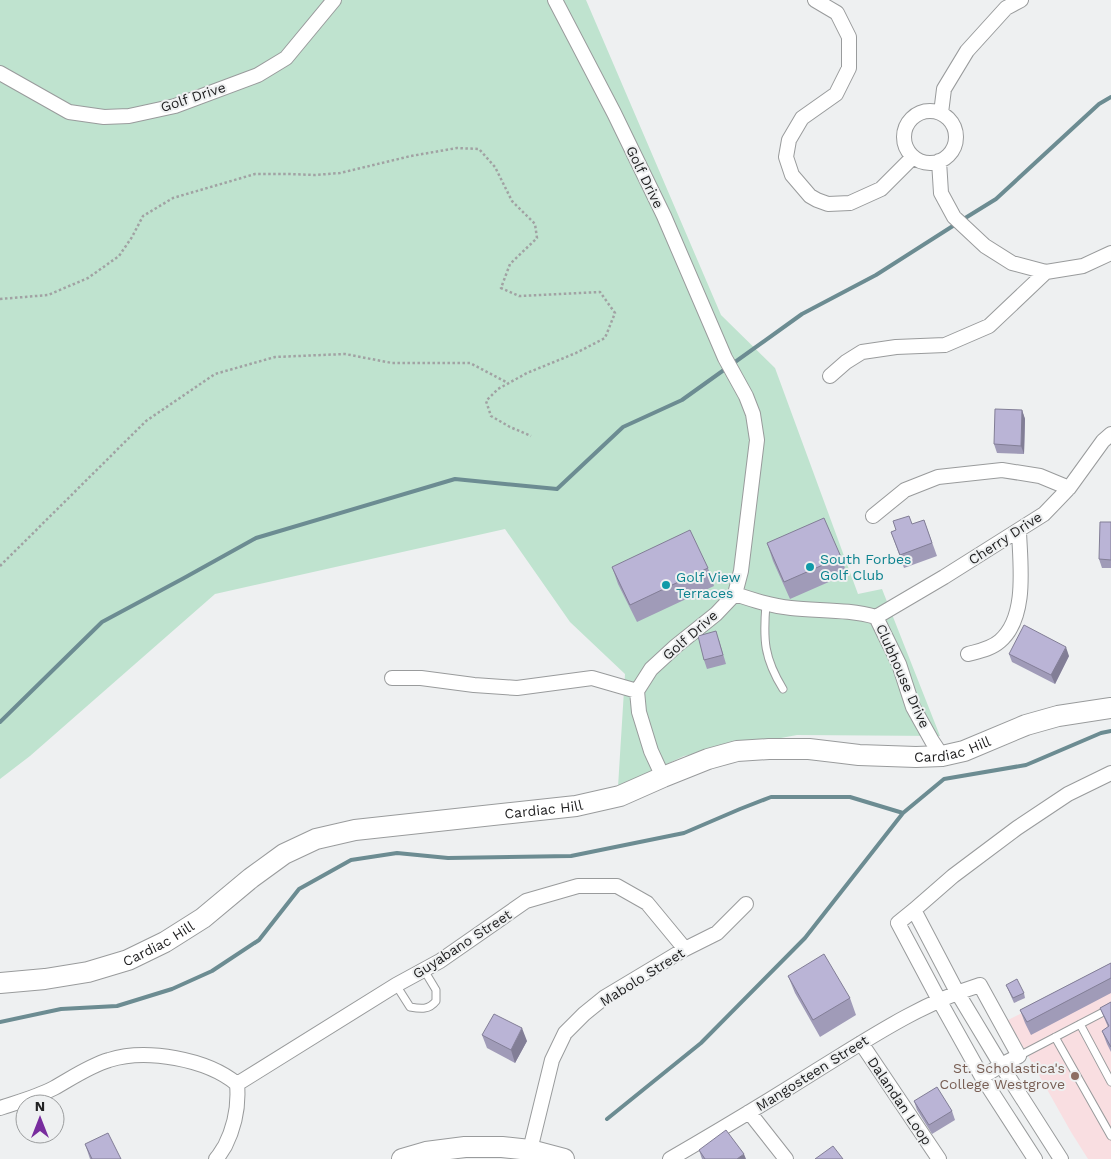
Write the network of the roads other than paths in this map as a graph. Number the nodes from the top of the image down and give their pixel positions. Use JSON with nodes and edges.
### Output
{"nodes":[{"id":1,"x":334,"y":0,"type":"edge"},
{"id":2,"x":555,"y":0,"type":"edge"},
{"id":3,"x":815,"y":0,"type":"edge"},
{"id":4,"x":1021,"y":0,"type":"edge"},
{"id":5,"x":0,"y":74,"type":"edge"},
{"id":6,"x":941,"y":113,"type":"junction"},
{"id":7,"x":913,"y":157,"type":"junction"},
{"id":8,"x":939,"y":161,"type":"junction"},
{"id":9,"x":1111,"y":253,"type":"edge"},
{"id":10,"x":1046,"y":272,"type":"junction"},
{"id":11,"x":830,"y":376,"type":"dead end"},
{"id":12,"x":1108,"y":441,"type":"edge"},
{"id":13,"x":1070,"y":488,"type":"junction"},
{"id":14,"x":873,"y":516,"type":"dead end"},
{"id":15,"x":1019,"y":531,"type":"junction"},
{"id":16,"x":734,"y":594,"type":"junction"},
{"id":17,"x":766,"y":604,"type":"junction"},
{"id":18,"x":876,"y":617,"type":"junction"},
{"id":19,"x":968,"y":654,"type":"dead end"},
{"id":20,"x":392,"y":678,"type":"dead end"},
{"id":21,"x":783,"y":689,"type":"dead end"},
{"id":22,"x":637,"y":691,"type":"junction"},
{"id":23,"x":1111,"y":708,"type":"edge"},
{"id":24,"x":942,"y":756,"type":"junction"},
{"id":25,"x":1111,"y":773,"type":"edge"},
{"id":26,"x":663,"y":777,"type":"junction"},
{"id":27,"x":746,"y":904,"type":"dead end"},
{"id":28,"x":914,"y":910,"type":"junction"},
{"id":29,"x":685,"y":950,"type":"junction"},
{"id":30,"x":424,"y":970,"type":"junction"},
{"id":31,"x":0,"y":983,"type":"edge"},
{"id":32,"x":396,"y":985,"type":"junction"},
{"id":33,"x":957,"y":992,"type":"junction"},
{"id":34,"x":939,"y":1000,"type":"junction"},
{"id":35,"x":1111,"y":1008,"type":"edge"},
{"id":36,"x":1080,"y":1024,"type":"junction"},
{"id":37,"x":1055,"y":1037,"type":"junction"},
{"id":38,"x":861,"y":1043,"type":"junction"},
{"id":39,"x":1019,"y":1056,"type":"junction"},
{"id":40,"x":1001,"y":1065,"type":"junction"},
{"id":41,"x":982,"y":1077,"type":"junction"},
{"id":42,"x":1111,"y":1082,"type":"edge"},
{"id":43,"x":237,"y":1084,"type":"junction"},
{"id":44,"x":0,"y":1108,"type":"edge"},
{"id":45,"x":749,"y":1112,"type":"junction"},
{"id":46,"x":1111,"y":1136,"type":"edge"},
{"id":47,"x":530,"y":1150,"type":"junction"},
{"id":48,"x":216,"y":1159,"type":"edge"},
{"id":49,"x":402,"y":1159,"type":"edge"},
{"id":50,"x":564,"y":1159,"type":"edge"},
{"id":51,"x":670,"y":1159,"type":"edge"},
{"id":52,"x":786,"y":1159,"type":"edge"},
{"id":53,"x":939,"y":1159,"type":"edge"},
{"id":54,"x":1035,"y":1159,"type":"edge"},
{"id":55,"x":1061,"y":1159,"type":"edge"}],
"edges":[{"from":1,"to":5,"type":"street","name":"Golf Drive"},
{"from":2,"to":16,"type":"street","name":"Golf Drive"},
{"from":3,"to":7,"type":"street"},
{"from":4,"to":6,"type":"street"},
{"from":6,"to":7,"type":"street"},
{"from":6,"to":8,"type":"street"},
{"from":7,"to":8,"type":"street"},
{"from":8,"to":10,"type":"street"},
{"from":9,"to":10,"type":"street"},
{"from":10,"to":11,"type":"street"},
{"from":12,"to":13,"type":"street","name":"Cherry Drive"},
{"from":13,"to":14,"type":"street"},
{"from":13,"to":15,"type":"street","name":"Cherry Drive"},
{"from":15,"to":18,"type":"street","name":"Cherry Drive"},
{"from":15,"to":19,"type":"street"},
{"from":16,"to":17,"type":"street","name":"Clubhouse Drive"},
{"from":16,"to":22,"type":"street","name":"Golf Drive"},
{"from":17,"to":18,"type":"street","name":"Clubhouse Drive"},
{"from":17,"to":21,"type":"lane"},
{"from":18,"to":24,"type":"street","name":"Clubhouse Drive"},
{"from":20,"to":22,"type":"street"},
{"from":22,"to":26,"type":"street"},
{"from":23,"to":24,"type":"main road","name":"Cardiac Hill"},
{"from":24,"to":26,"type":"main road","name":"Cardiac Hill"},
{"from":25,"to":28,"type":"street"},
{"from":26,"to":31,"type":"main road","name":"Cardiac Hill"},
{"from":27,"to":29,"type":"street","name":"Mabolo Street"},
{"from":28,"to":33,"type":"street"},
{"from":28,"to":34,"type":"street"},
{"from":29,"to":30,"type":"street","name":"Guyabano Street"},
{"from":29,"to":47,"type":"street","name":"Mabolo Street"},
{"from":30,"to":32,"type":"street","name":"Guyabano Street"},
{"from":30,"to":32,"type":"lane"},
{"from":32,"to":43,"type":"street","name":"Guyabano Street"},
{"from":33,"to":34,"type":"street","name":"Mangosteen Street"},
{"from":33,"to":39,"type":"street","name":"Mangosteen Street"},
{"from":33,"to":40,"type":"street"},
{"from":34,"to":38,"type":"street","name":"Mangosteen Street"},
{"from":34,"to":41,"type":"street"},
{"from":35,"to":36,"type":"lane"},
{"from":36,"to":37,"type":"lane"},
{"from":36,"to":42,"type":"lane"},
{"from":37,"to":39,"type":"lane"},
{"from":37,"to":46,"type":"lane"},
{"from":38,"to":45,"type":"street","name":"Mangosteen Street"},
{"from":38,"to":53,"type":"street","name":"Dalandan Loop"},
{"from":39,"to":40,"type":"street"},
{"from":40,"to":41,"type":"street"},
{"from":40,"to":55,"type":"street"},
{"from":41,"to":54,"type":"street"},
{"from":43,"to":44,"type":"street"},
{"from":43,"to":48,"type":"street"},
{"from":45,"to":51,"type":"street","name":"Mangosteen Street"},
{"from":45,"to":52,"type":"street"},
{"from":47,"to":49,"type":"main road"},
{"from":47,"to":50,"type":"main road"}]}
